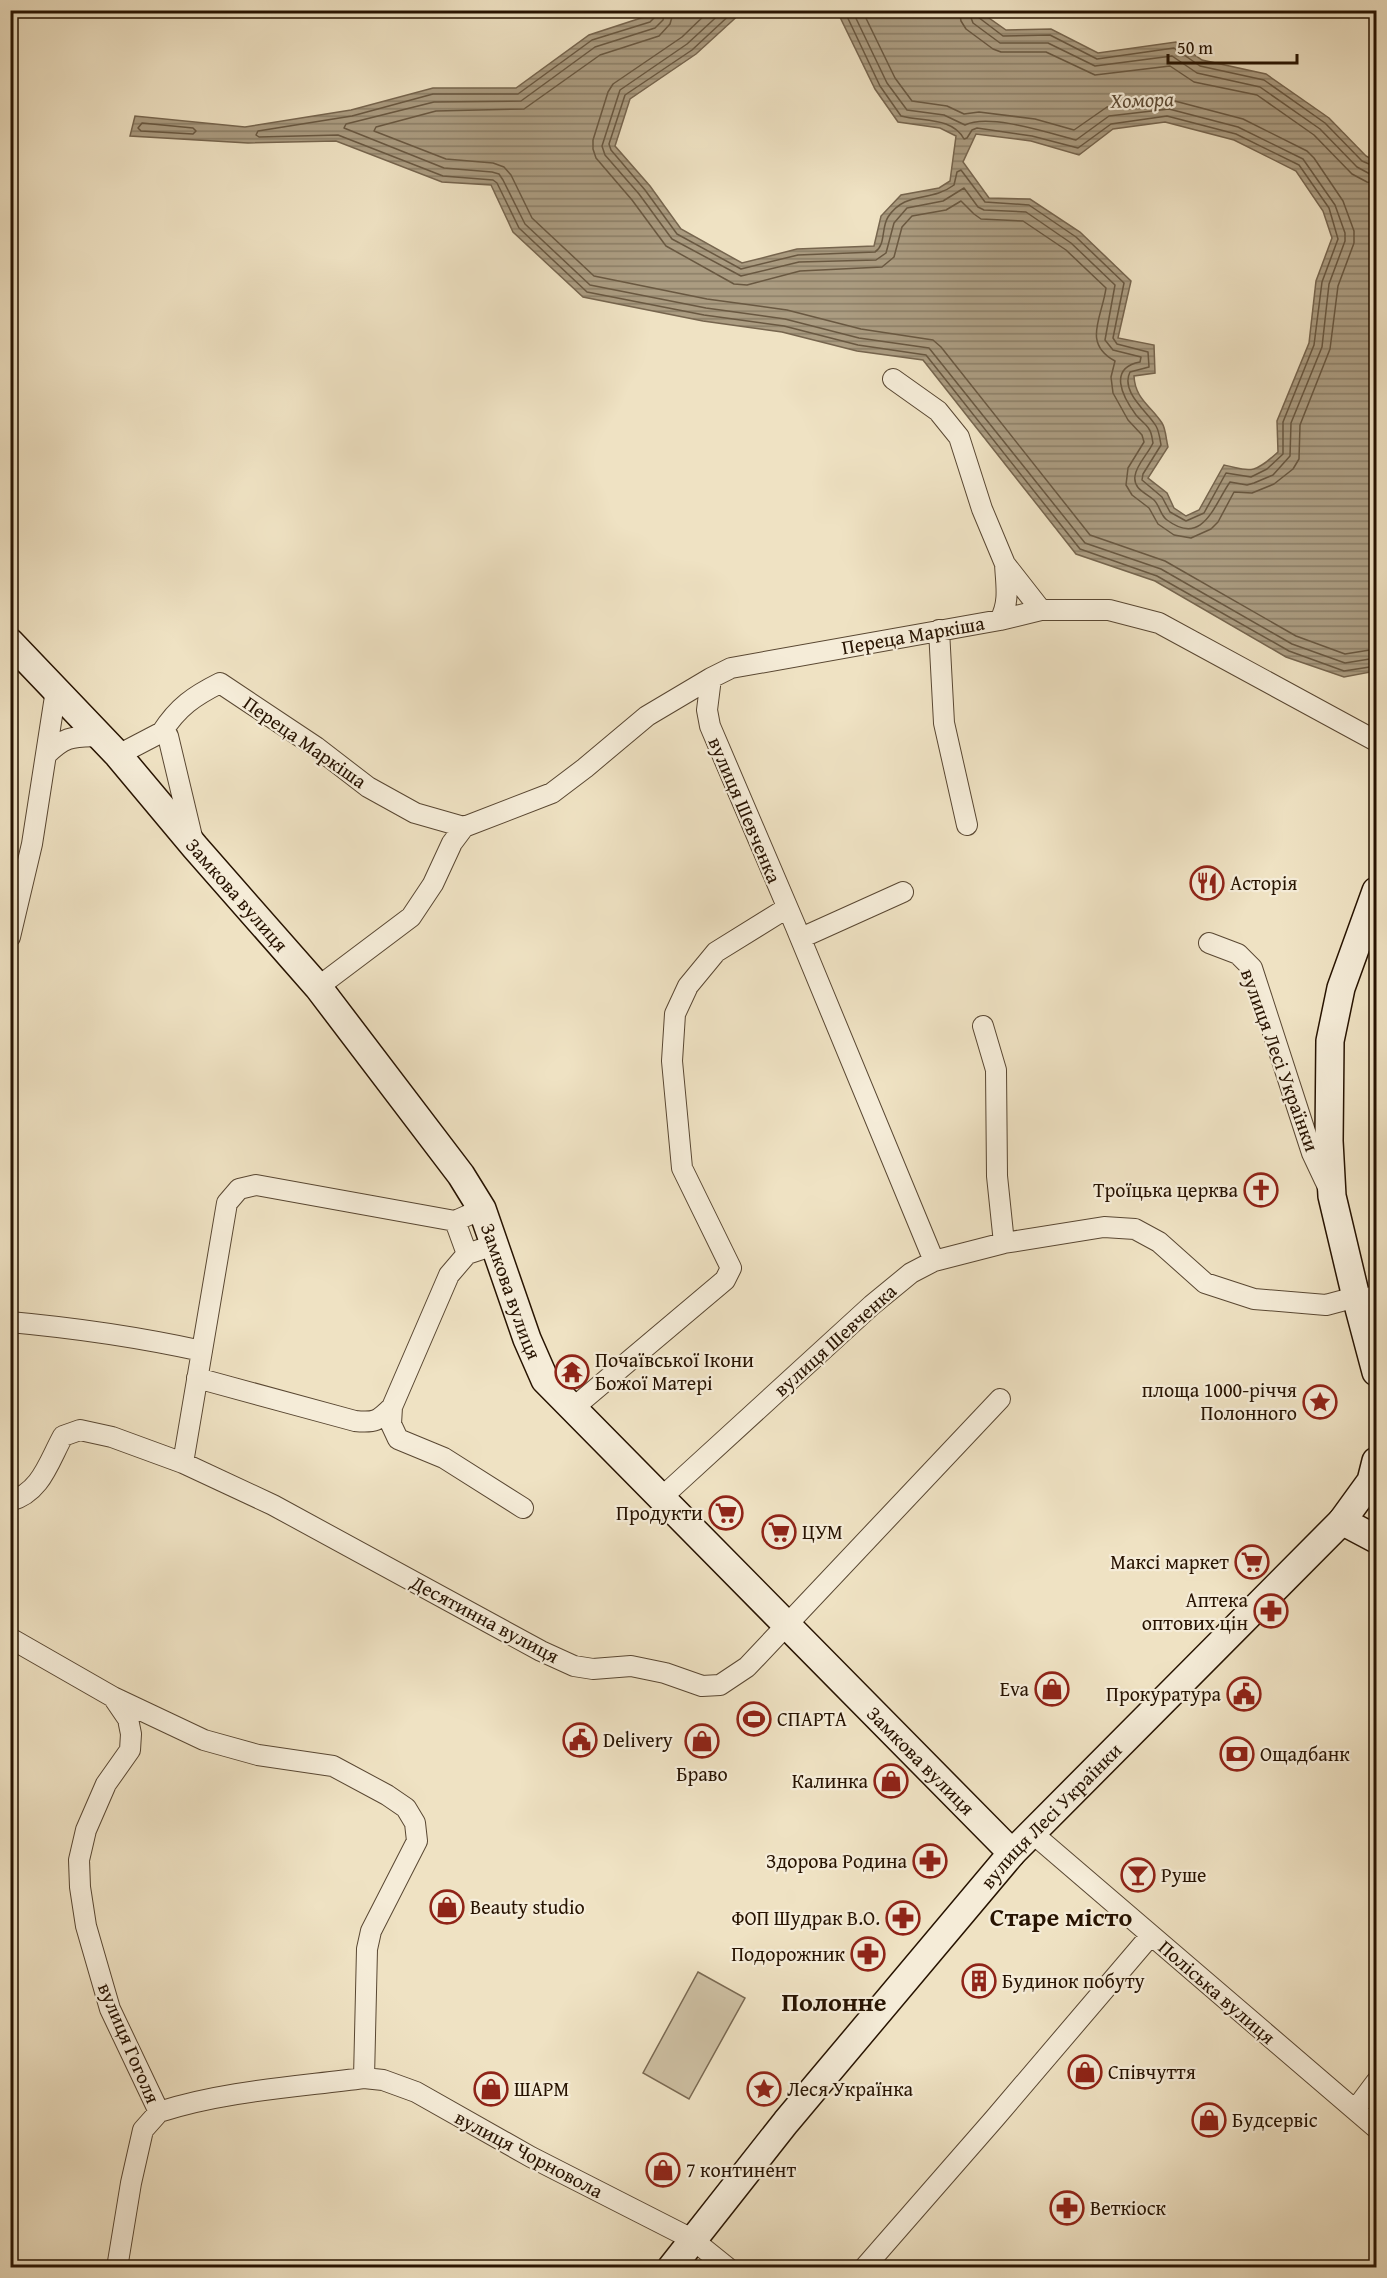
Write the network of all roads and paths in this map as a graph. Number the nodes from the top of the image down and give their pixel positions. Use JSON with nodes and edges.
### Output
{"nodes":[{"id":1,"x":893,"y":379,"type":"dead end"},
{"id":2,"x":1005,"y":564,"type":"junction"},
{"id":3,"x":1041,"y":610,"type":"junction"},
{"id":4,"x":1000,"y":620,"type":"junction"},
{"id":5,"x":939,"y":630,"type":"junction"},
{"id":6,"x":10,"y":642,"type":"edge"},
{"id":7,"x":711,"y":678,"type":"junction"},
{"id":8,"x":56,"y":690,"type":"junction"},
{"id":9,"x":680,"y":695,"type":"junction"},
{"id":10,"x":708,"y":718,"type":"junction"},
{"id":11,"x":162,"y":732,"type":"junction"},
{"id":12,"x":1377,"y":741,"type":"edge"},
{"id":13,"x":109,"y":745,"type":"junction"},
{"id":14,"x":46,"y":755,"type":"junction"},
{"id":15,"x":967,"y":825,"type":"dead end"},
{"id":16,"x":464,"y":827,"type":"junction"},
{"id":17,"x":195,"y":847,"type":"junction"},
{"id":18,"x":1377,"y":891,"type":"edge"},
{"id":19,"x":903,"y":892,"type":"dead end"},
{"id":20,"x":787,"y":908,"type":"junction"},
{"id":21,"x":10,"y":937,"type":"edge"},
{"id":22,"x":801,"y":938,"type":"junction"},
{"id":23,"x":1209,"y":943,"type":"dead end"},
{"id":24,"x":318,"y":987,"type":"junction"},
{"id":25,"x":983,"y":1026,"type":"dead end"},
{"id":26,"x":1332,"y":1196,"type":"junction"},
{"id":27,"x":483,"y":1209,"type":"junction"},
{"id":28,"x":455,"y":1221,"type":"junction"},
{"id":29,"x":1004,"y":1243,"type":"junction"},
{"id":30,"x":494,"y":1245,"type":"junction"},
{"id":31,"x":466,"y":1254,"type":"junction"},
{"id":32,"x":934,"y":1261,"type":"junction"},
{"id":33,"x":1363,"y":1299,"type":"edge"},
{"id":34,"x":10,"y":1322,"type":"edge"},
{"id":35,"x":202,"y":1351,"type":"junction"},
{"id":36,"x":1377,"y":1372,"type":"edge"},
{"id":37,"x":197,"y":1378,"type":"junction"},
{"id":38,"x":1000,"y":1399,"type":"dead end"},
{"id":39,"x":392,"y":1407,"type":"junction"},
{"id":40,"x":572,"y":1409,"type":"junction"},
{"id":41,"x":355,"y":1421,"type":"junction"},
{"id":42,"x":398,"y":1439,"type":"junction"},
{"id":43,"x":1377,"y":1461,"type":"edge"},
{"id":44,"x":183,"y":1463,"type":"junction"},
{"id":45,"x":661,"y":1498,"type":"junction"},
{"id":46,"x":10,"y":1501,"type":"edge"},
{"id":47,"x":523,"y":1508,"type":"dead end"},
{"id":48,"x":1341,"y":1521,"type":"junction"},
{"id":49,"x":1377,"y":1539,"type":"edge"},
{"id":50,"x":786,"y":1624,"type":"junction"},
{"id":51,"x":10,"y":1638,"type":"edge"},
{"id":52,"x":113,"y":1697,"type":"junction"},
{"id":53,"x":167,"y":1723,"type":"junction"},
{"id":54,"x":130,"y":1750,"type":"junction"},
{"id":55,"x":1031,"y":1832,"type":"junction"},
{"id":56,"x":1012,"y":1852,"type":"junction"},
{"id":57,"x":1151,"y":1935,"type":"junction"},
{"id":58,"x":364,"y":2078,"type":"junction"},
{"id":59,"x":1377,"y":2082,"type":"edge"},
{"id":60,"x":1355,"y":2110,"type":"junction"},
{"id":61,"x":159,"y":2112,"type":"junction"},
{"id":62,"x":1377,"y":2128,"type":"edge"},
{"id":63,"x":692,"y":2239,"type":"junction"},
{"id":64,"x":117,"y":2268,"type":"edge"},
{"id":65,"x":671,"y":2268,"type":"edge"},
{"id":66,"x":728,"y":2268,"type":"edge"},
{"id":67,"x":864,"y":2268,"type":"edge"}],
"edges":[{"from":1,"to":2,"type":"street"},
{"from":2,"to":3,"type":"street"},
{"from":2,"to":4,"type":"street"},
{"from":3,"to":4,"type":"street","name":"Переца Маркіша"},
{"from":3,"to":12,"type":"street","name":"Переца Маркіша"},
{"from":4,"to":5,"type":"street","name":"Переца Маркіша"},
{"from":5,"to":7,"type":"street","name":"Переца Маркіша"},
{"from":5,"to":15,"type":"street"},
{"from":6,"to":8,"type":"main road","name":"Замкова вулиця"},
{"from":7,"to":9,"type":"street","name":"Переца Маркіша"},
{"from":7,"to":10,"type":"street","name":"вулиця Шевченка"},
{"from":8,"to":13,"type":"main road","name":"Замкова вулиця"},
{"from":8,"to":14,"type":"street"},
{"from":9,"to":10,"type":"street"},
{"from":9,"to":16,"type":"street","name":"Переца Маркіша"},
{"from":10,"to":20,"type":"street","name":"вулиця Шевченка"},
{"from":11,"to":13,"type":"street"},
{"from":11,"to":16,"type":"street","name":"Переца Маркіша"},
{"from":11,"to":17,"type":"street"},
{"from":13,"to":14,"type":"street"},
{"from":13,"to":17,"type":"main road","name":"Замкова вулиця"},
{"from":14,"to":21,"type":"street"},
{"from":16,"to":24,"type":"street"},
{"from":17,"to":24,"type":"main road","name":"Замкова вулиця"},
{"from":18,"to":26,"type":"main road","name":"вулиця Лесі Українки"},
{"from":19,"to":22,"type":"street"},
{"from":20,"to":22,"type":"street","name":"вулиця Шевченка"},
{"from":20,"to":40,"type":"street"},
{"from":22,"to":32,"type":"street","name":"вулиця Шевченка"},
{"from":23,"to":26,"type":"street","name":"вулиця Лесі Українки"},
{"from":24,"to":27,"type":"main road","name":"Замкова вулиця"},
{"from":25,"to":29,"type":"street"},
{"from":26,"to":33,"type":"main road","name":"вулиця Лесі Українки"},
{"from":27,"to":28,"type":"street"},
{"from":27,"to":30,"type":"main road","name":"Замкова вулиця"},
{"from":28,"to":31,"type":"street"},
{"from":28,"to":35,"type":"street"},
{"from":29,"to":32,"type":"street","name":"вулиця Шевченка"},
{"from":29,"to":33,"type":"street","name":"вулиця Шевченка"},
{"from":30,"to":31,"type":"street"},
{"from":30,"to":40,"type":"main road","name":"Замкова вулиця"},
{"from":31,"to":39,"type":"street"},
{"from":32,"to":45,"type":"street","name":"вулиця Шевченка"},
{"from":33,"to":36,"type":"main road","name":"вулиця Лесі Українки"},
{"from":34,"to":35,"type":"street"},
{"from":35,"to":37,"type":"street"},
{"from":37,"to":41,"type":"street"},
{"from":37,"to":44,"type":"street"},
{"from":38,"to":50,"type":"street"},
{"from":39,"to":41,"type":"street"},
{"from":39,"to":42,"type":"street"},
{"from":40,"to":45,"type":"main road","name":"Замкова вулиця"},
{"from":41,"to":42,"type":"street"},
{"from":42,"to":47,"type":"street"},
{"from":43,"to":48,"type":"main road","name":"вулиця Лесі Українки"},
{"from":44,"to":46,"type":"street","name":"Десятинна вулиця"},
{"from":44,"to":50,"type":"street","name":"Десятинна вулиця"},
{"from":45,"to":50,"type":"main road","name":"Замкова вулиця"},
{"from":48,"to":49,"type":"main road"},
{"from":48,"to":55,"type":"main road","name":"вулиця Лесі Українки"},
{"from":50,"to":56,"type":"main road","name":"Замкова вулиця"},
{"from":51,"to":52,"type":"street"},
{"from":52,"to":53,"type":"street"},
{"from":52,"to":54,"type":"street"},
{"from":53,"to":54,"type":"street","name":"вулиця Гоголя"},
{"from":53,"to":58,"type":"street"},
{"from":54,"to":61,"type":"street","name":"вулиця Гоголя"},
{"from":55,"to":56,"type":"main road","name":"вулиця Лесі Українки"},
{"from":55,"to":57,"type":"street","name":"Поліська вулиця"},
{"from":56,"to":63,"type":"main road","name":"вулиця Лесі Українки"},
{"from":57,"to":60,"type":"street","name":"Поліська вулиця"},
{"from":57,"to":67,"type":"street"},
{"from":58,"to":61,"type":"street","name":"вулиця Чорновола"},
{"from":58,"to":63,"type":"street","name":"вулиця Чорновола"},
{"from":59,"to":60,"type":"street"},
{"from":60,"to":62,"type":"street","name":"Поліська вулиця"},
{"from":61,"to":64,"type":"street","name":"вулиця Гоголя"},
{"from":63,"to":65,"type":"main road","name":"вулиця Лесі Українки"},
{"from":63,"to":66,"type":"street","name":"вулиця Чорновола"}]}
